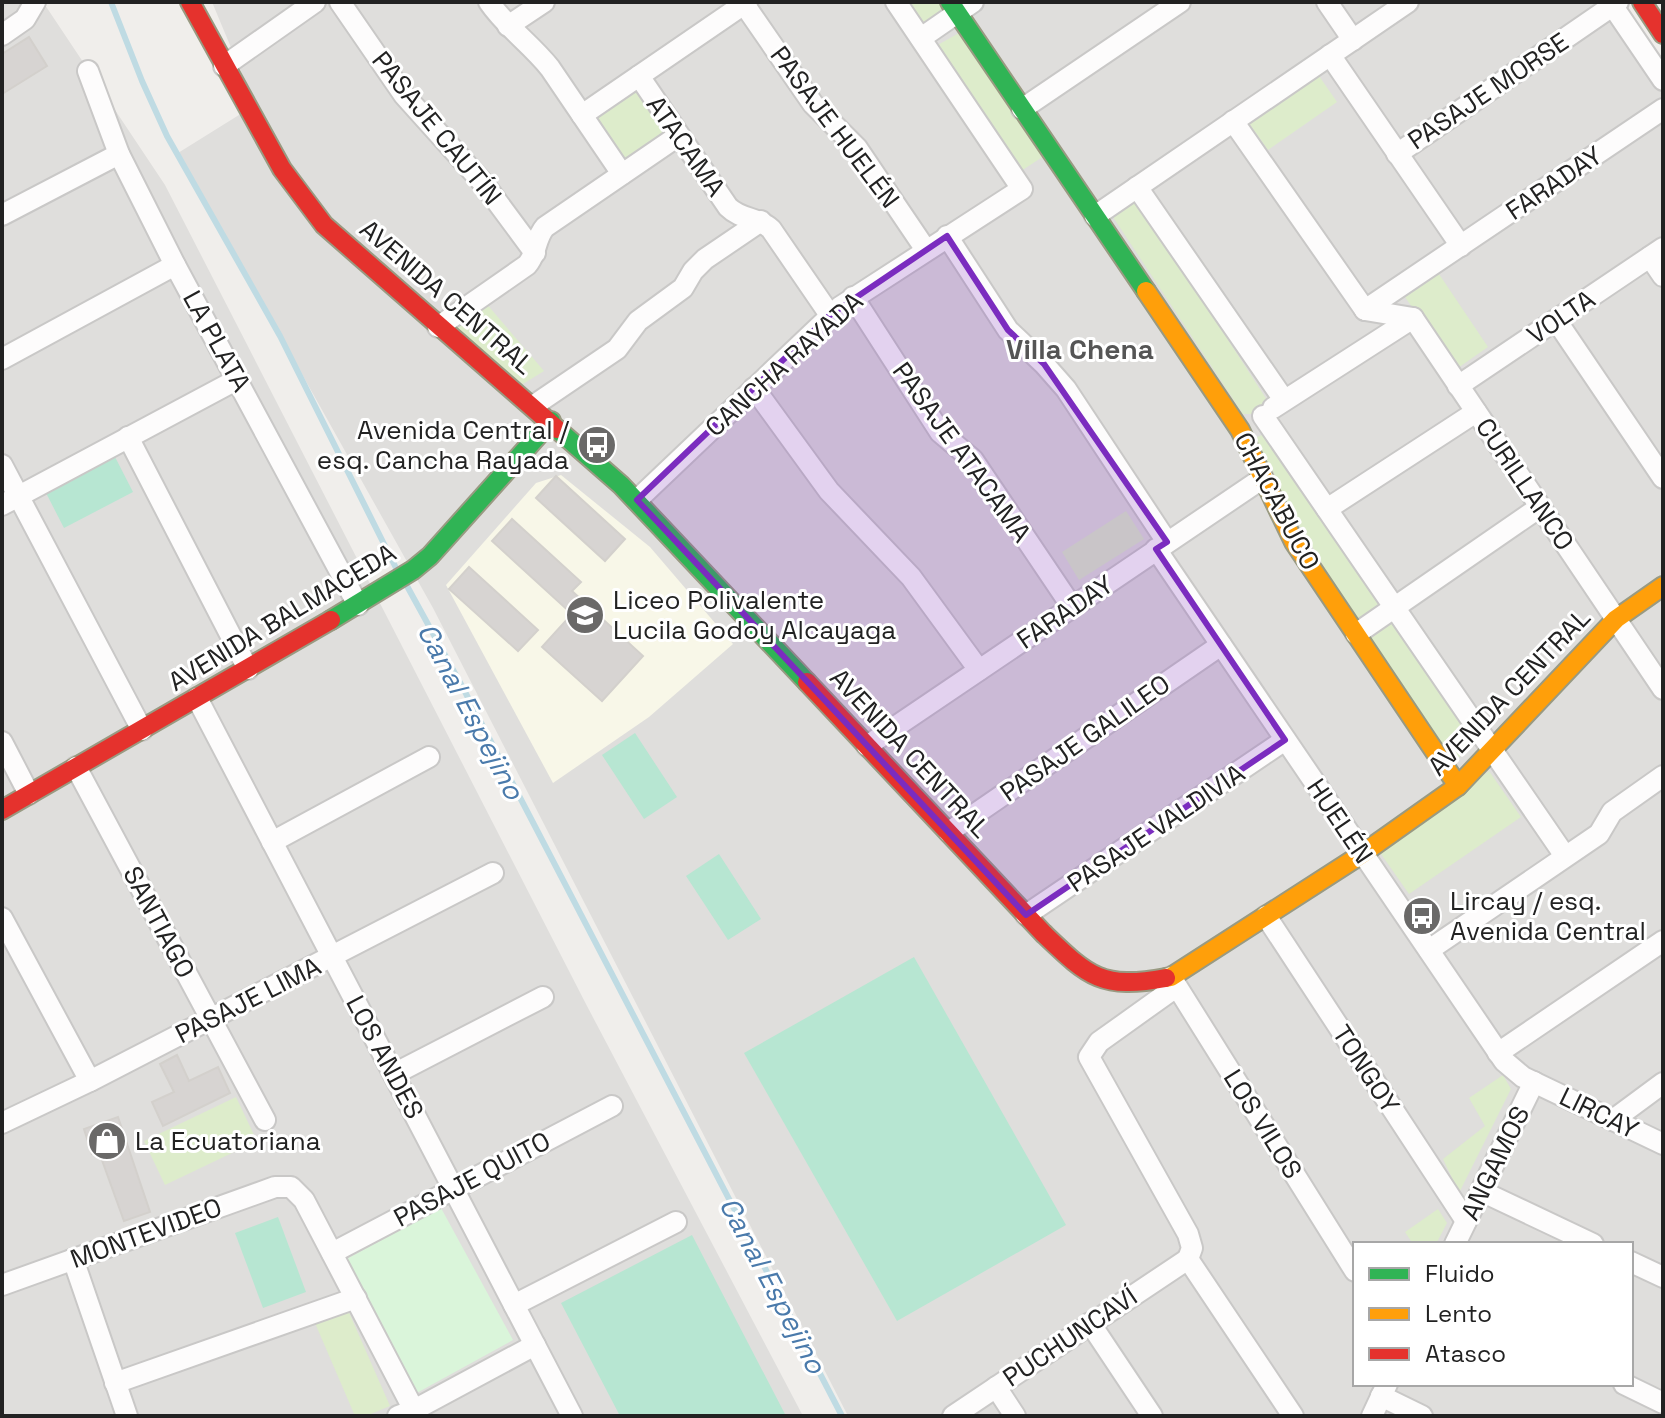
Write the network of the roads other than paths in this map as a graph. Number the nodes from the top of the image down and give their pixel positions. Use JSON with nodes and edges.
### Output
{"nodes":[{"id":1,"x":35,"y":2,"type":"edge"},
{"id":2,"x":190,"y":2,"type":"edge"},
{"id":3,"x":315,"y":2,"type":"edge"},
{"id":4,"x":340,"y":2,"type":"edge"},
{"id":5,"x":489,"y":2,"type":"edge"},
{"id":6,"x":544,"y":2,"type":"edge"},
{"id":7,"x":896,"y":2,"type":"edge"},
{"id":8,"x":1180,"y":2,"type":"edge"},
{"id":9,"x":1327,"y":2,"type":"edge"},
{"id":10,"x":1408,"y":2,"type":"edge"},
{"id":11,"x":1642,"y":2,"type":"edge"},
{"id":12,"x":745,"y":3,"type":"edge"},
{"id":13,"x":1614,"y":3,"type":"edge"},
{"id":14,"x":960,"y":6,"type":"edge"},
{"id":15,"x":508,"y":26,"type":"junction"},
{"id":16,"x":1663,"y":34,"type":"edge"},
{"id":17,"x":2,"y":35,"type":"edge"},
{"id":18,"x":921,"y":38,"type":"junction"},
{"id":19,"x":1353,"y":40,"type":"junction"},
{"id":20,"x":1330,"y":55,"type":"junction"},
{"id":21,"x":224,"y":66,"type":"junction"},
{"id":22,"x":88,"y":71,"type":"dead end"},
{"id":23,"x":639,"y":76,"type":"junction"},
{"id":24,"x":1663,"y":80,"type":"edge"},
{"id":25,"x":1022,"y":109,"type":"junction"},
{"id":26,"x":1663,"y":109,"type":"edge"},
{"id":27,"x":582,"y":115,"type":"junction"},
{"id":28,"x":1233,"y":121,"type":"junction"},
{"id":29,"x":678,"y":136,"type":"junction"},
{"id":30,"x":119,"y":154,"type":"junction"},
{"id":31,"x":1397,"y":154,"type":"junction"},
{"id":32,"x":622,"y":174,"type":"junction"},
{"id":33,"x":1137,"y":187,"type":"junction"},
{"id":34,"x":2,"y":215,"type":"edge"},
{"id":35,"x":1095,"y":216,"type":"junction"},
{"id":36,"x":761,"y":221,"type":"junction"},
{"id":37,"x":947,"y":236,"type":"junction"},
{"id":38,"x":1461,"y":246,"type":"junction"},
{"id":39,"x":926,"y":250,"type":"junction"},
{"id":40,"x":535,"y":253,"type":"junction"},
{"id":41,"x":1657,"y":253,"type":"edge"},
{"id":42,"x":175,"y":265,"type":"junction"},
{"id":43,"x":1663,"y":276,"type":"edge"},
{"id":44,"x":853,"y":297,"type":"junction"},
{"id":45,"x":1365,"y":310,"type":"junction"},
{"id":46,"x":830,"y":315,"type":"junction"},
{"id":47,"x":1413,"y":318,"type":"junction"},
{"id":48,"x":1556,"y":320,"type":"junction"},
{"id":49,"x":438,"y":327,"type":"junction"},
{"id":50,"x":2,"y":359,"type":"edge"},
{"id":51,"x":238,"y":379,"type":"junction"},
{"id":52,"x":1458,"y":386,"type":"junction"},
{"id":53,"x":754,"y":388,"type":"junction"},
{"id":54,"x":1284,"y":400,"type":"junction"},
{"id":55,"x":533,"y":406,"type":"junction"},
{"id":56,"x":1476,"y":412,"type":"junction"},
{"id":57,"x":1263,"y":416,"type":"junction"},
{"id":58,"x":551,"y":421,"type":"junction"},
{"id":59,"x":1240,"y":430,"type":"junction"},
{"id":60,"x":128,"y":437,"type":"junction"},
{"id":61,"x":2,"y":465,"type":"edge"},
{"id":62,"x":1263,"y":478,"type":"junction"},
{"id":63,"x":1663,"y":478,"type":"edge"},
{"id":64,"x":637,"y":500,"type":"junction"},
{"id":65,"x":10,"y":501,"type":"edge"},
{"id":66,"x":1540,"y":507,"type":"junction"},
{"id":67,"x":1327,"y":509,"type":"junction"},
{"id":68,"x":1162,"y":546,"type":"junction"},
{"id":69,"x":1663,"y":586,"type":"edge"},
{"id":70,"x":358,"y":605,"type":"junction"},
{"id":71,"x":1072,"y":607,"type":"junction"},
{"id":72,"x":1394,"y":607,"type":"junction"},
{"id":73,"x":1616,"y":619,"type":"junction"},
{"id":74,"x":1356,"y":634,"type":"junction"},
{"id":75,"x":1221,"y":645,"type":"junction"},
{"id":76,"x":248,"y":669,"type":"junction"},
{"id":77,"x":979,"y":670,"type":"junction"},
{"id":78,"x":1663,"y":689,"type":"edge"},
{"id":79,"x":197,"y":698,"type":"junction"},
{"id":80,"x":142,"y":730,"type":"junction"},
{"id":81,"x":1285,"y":740,"type":"junction"},
{"id":82,"x":2,"y":742,"type":"edge"},
{"id":83,"x":867,"y":746,"type":"junction"},
{"id":84,"x":1493,"y":751,"type":"junction"},
{"id":85,"x":429,"y":757,"type":"dead end"},
{"id":86,"x":76,"y":767,"type":"junction"},
{"id":87,"x":1663,"y":776,"type":"edge"},
{"id":88,"x":1458,"y":786,"type":"junction"},
{"id":89,"x":29,"y":794,"type":"junction"},
{"id":90,"x":2,"y":810,"type":"edge"},
{"id":91,"x":949,"y":832,"type":"junction"},
{"id":92,"x":272,"y":842,"type":"junction"},
{"id":93,"x":1362,"y":854,"type":"junction"},
{"id":94,"x":1565,"y":856,"type":"junction"},
{"id":95,"x":493,"y":873,"type":"dead end"},
{"id":96,"x":1026,"y":915,"type":"junction"},
{"id":97,"x":1266,"y":916,"type":"junction"},
{"id":98,"x":2,"y":918,"type":"edge"},
{"id":99,"x":1663,"y":941,"type":"edge"},
{"id":100,"x":1429,"y":950,"type":"junction"},
{"id":101,"x":332,"y":956,"type":"junction"},
{"id":102,"x":1174,"y":982,"type":"junction"},
{"id":103,"x":543,"y":997,"type":"dead end"},
{"id":104,"x":211,"y":1019,"type":"junction"},
{"id":105,"x":1498,"y":1053,"type":"junction"},
{"id":106,"x":394,"y":1074,"type":"junction"},
{"id":107,"x":90,"y":1081,"type":"junction"},
{"id":108,"x":1534,"y":1082,"type":"junction"},
{"id":109,"x":1663,"y":1083,"type":"edge"},
{"id":110,"x":612,"y":1106,"type":"dead end"},
{"id":111,"x":265,"y":1120,"type":"dead end"},
{"id":112,"x":1613,"y":1120,"type":"junction"},
{"id":113,"x":2,"y":1123,"type":"edge"},
{"id":114,"x":1663,"y":1144,"type":"edge"},
{"id":115,"x":453,"y":1189,"type":"junction"},
{"id":116,"x":1481,"y":1191,"type":"junction"},
{"id":117,"x":1466,"y":1221,"type":"junction"},
{"id":118,"x":676,"y":1222,"type":"dead end"},
{"id":119,"x":1456,"y":1242,"type":"edge"},
{"id":120,"x":1589,"y":1242,"type":"edge"},
{"id":121,"x":332,"y":1253,"type":"junction"},
{"id":122,"x":73,"y":1259,"type":"junction"},
{"id":123,"x":1188,"y":1259,"type":"junction"},
{"id":124,"x":1633,"y":1263,"type":"edge"},
{"id":125,"x":1353,"y":1268,"type":"edge"},
{"id":126,"x":1663,"y":1277,"type":"edge"},
{"id":127,"x":2,"y":1285,"type":"edge"},
{"id":128,"x":356,"y":1298,"type":"junction"},
{"id":129,"x":514,"y":1305,"type":"junction"},
{"id":130,"x":1090,"y":1323,"type":"junction"},
{"id":131,"x":535,"y":1345,"type":"junction"},
{"id":132,"x":115,"y":1383,"type":"junction"},
{"id":133,"x":1628,"y":1386,"type":"edge"},
{"id":134,"x":996,"y":1387,"type":"junction"},
{"id":135,"x":1384,"y":1390,"type":"edge"},
{"id":136,"x":1663,"y":1403,"type":"edge"},
{"id":137,"x":409,"y":1414,"type":"edge"},
{"id":138,"x":127,"y":1416,"type":"edge"},
{"id":139,"x":572,"y":1416,"type":"edge"},
{"id":140,"x":953,"y":1416,"type":"edge"},
{"id":141,"x":1015,"y":1416,"type":"edge"},
{"id":142,"x":1152,"y":1416,"type":"edge"},
{"id":143,"x":1293,"y":1416,"type":"edge"},
{"id":144,"x":1372,"y":1416,"type":"edge"},
{"id":145,"x":1422,"y":1416,"type":"edge"}],
"edges":[{"from":1,"to":17,"type":"street"},
{"from":2,"to":21,"type":"street","name":"AVENIDA CENTRAL"},
{"from":3,"to":21,"type":"street"},
{"from":4,"to":40,"type":"street","name":"PASAJE CAUTÍN"},
{"from":5,"to":15,"type":"street"},
{"from":6,"to":15,"type":"street"},
{"from":7,"to":18,"type":"street"},
{"from":8,"to":25,"type":"street"},
{"from":9,"to":19,"type":"street"},
{"from":10,"to":19,"type":"street"},
{"from":11,"to":16,"type":"street"},
{"from":12,"to":23,"type":"street"},
{"from":12,"to":39,"type":"street","name":"PASAJE HUELÉN"},
{"from":13,"to":24,"type":"street"},
{"from":13,"to":31,"type":"street","name":"PASAJE MORSE"},
{"from":14,"to":18,"type":"street"},
{"from":14,"to":25,"type":"street","name":"CHACABUCO"},
{"from":15,"to":27,"type":"street"},
{"from":18,"to":37,"type":"street","name":"CANCHA RAYADA"},
{"from":19,"to":20,"type":"street"},
{"from":20,"to":28,"type":"street"},
{"from":20,"to":31,"type":"street"},
{"from":21,"to":49,"type":"street","name":"AVENIDA CENTRAL"},
{"from":22,"to":30,"type":"street","name":"LA PLATA"},
{"from":23,"to":27,"type":"street"},
{"from":23,"to":29,"type":"street","name":"ATACAMA"},
{"from":25,"to":35,"type":"street","name":"CHACABUCO"},
{"from":26,"to":38,"type":"street","name":"FARADAY"},
{"from":27,"to":32,"type":"street"},
{"from":28,"to":33,"type":"street"},
{"from":28,"to":45,"type":"street"},
{"from":29,"to":32,"type":"street"},
{"from":29,"to":36,"type":"street","name":"ATACAMA"},
{"from":30,"to":34,"type":"street"},
{"from":30,"to":42,"type":"street","name":"LA PLATA"},
{"from":31,"to":38,"type":"street"},
{"from":32,"to":40,"type":"street"},
{"from":33,"to":35,"type":"street"},
{"from":33,"to":54,"type":"street"},
{"from":35,"to":59,"type":"street","name":"CHACABUCO"},
{"from":36,"to":46,"type":"street","name":"ATACAMA"},
{"from":36,"to":55,"type":"street"},
{"from":37,"to":39,"type":"street","name":"CANCHA RAYADA"},
{"from":37,"to":68,"type":"street"},
{"from":38,"to":45,"type":"street","name":"FARADAY"},
{"from":39,"to":44,"type":"street","name":"CANCHA RAYADA"},
{"from":40,"to":49,"type":"street"},
{"from":41,"to":43,"type":"street"},
{"from":41,"to":48,"type":"street","name":"VOLTA"},
{"from":42,"to":50,"type":"street"},
{"from":42,"to":51,"type":"street","name":"LA PLATA"},
{"from":44,"to":46,"type":"street","name":"CANCHA RAYADA"},
{"from":44,"to":71,"type":"street","name":"PASAJE ATACAMA"},
{"from":45,"to":47,"type":"street"},
{"from":46,"to":53,"type":"street","name":"CANCHA RAYADA"},
{"from":47,"to":52,"type":"street","name":"CURILLANCO"},
{"from":47,"to":54,"type":"street"},
{"from":48,"to":52,"type":"street","name":"VOLTA"},
{"from":48,"to":63,"type":"street"},
{"from":49,"to":55,"type":"street","name":"AVENIDA CENTRAL"},
{"from":51,"to":60,"type":"street"},
{"from":51,"to":70,"type":"street","name":"LA PLATA"},
{"from":52,"to":56,"type":"street","name":"CURILLANCO"},
{"from":53,"to":64,"type":"street","name":"CANCHA RAYADA"},
{"from":53,"to":77,"type":"street"},
{"from":54,"to":57,"type":"street"},
{"from":55,"to":58,"type":"street","name":"AVENIDA CENTRAL"},
{"from":56,"to":66,"type":"street","name":"CURILLANCO"},
{"from":56,"to":67,"type":"street"},
{"from":57,"to":59,"type":"street"},
{"from":57,"to":67,"type":"street","name":"CHACABUCO"},
{"from":58,"to":64,"type":"street","name":"AVENIDA CENTRAL"},
{"from":58,"to":70,"type":"street","name":"AVENIDA BALMACEDA"},
{"from":59,"to":62,"type":"street","name":"CHACABUCO"},
{"from":60,"to":65,"type":"street"},
{"from":60,"to":76,"type":"street"},
{"from":61,"to":65,"type":"street"},
{"from":62,"to":68,"type":"street","name":"FARADAY"},
{"from":62,"to":74,"type":"street","name":"CHACABUCO"},
{"from":64,"to":83,"type":"street","name":"AVENIDA CENTRAL"},
{"from":65,"to":80,"type":"street"},
{"from":66,"to":72,"type":"street"},
{"from":66,"to":73,"type":"street","name":"CURILLANCO"},
{"from":67,"to":72,"type":"street","name":"CHACABUCO"},
{"from":68,"to":71,"type":"street","name":"FARADAY"},
{"from":68,"to":75,"type":"street","name":"HUELÉN"},
{"from":69,"to":73,"type":"street","name":"AVENIDA CENTRAL"},
{"from":70,"to":76,"type":"street","name":"AVENIDA BALMACEDA"},
{"from":71,"to":77,"type":"street","name":"FARADAY"},
{"from":72,"to":74,"type":"street"},
{"from":72,"to":84,"type":"street","name":"CHACABUCO"},
{"from":73,"to":78,"type":"street","name":"CURILLANCO"},
{"from":73,"to":84,"type":"street","name":"AVENIDA CENTRAL"},
{"from":74,"to":88,"type":"street","name":"CHACABUCO"},
{"from":75,"to":81,"type":"street","name":"HUELÉN"},
{"from":75,"to":91,"type":"street","name":"PASAJE GALILEO"},
{"from":76,"to":79,"type":"street","name":"AVENIDA BALMACEDA"},
{"from":77,"to":83,"type":"street","name":"FARADAY"},
{"from":79,"to":80,"type":"street","name":"AVENIDA BALMACEDA"},
{"from":79,"to":92,"type":"street","name":"LOS ANDES"},
{"from":80,"to":86,"type":"street","name":"AVENIDA BALMACEDA"},
{"from":81,"to":93,"type":"street","name":"HUELÉN"},
{"from":81,"to":96,"type":"street","name":"PASAJE VALDIVIA"},
{"from":82,"to":89,"type":"street"},
{"from":83,"to":91,"type":"street","name":"AVENIDA CENTRAL"},
{"from":84,"to":88,"type":"street","name":"AVENIDA CENTRAL"},
{"from":84,"to":94,"type":"street","name":"CHACABUCO"},
{"from":85,"to":92,"type":"street"},
{"from":86,"to":89,"type":"street","name":"AVENIDA BALMACEDA"},
{"from":86,"to":104,"type":"street","name":"SANTIAGO"},
{"from":87,"to":94,"type":"street"},
{"from":88,"to":93,"type":"street","name":"AVENIDA CENTRAL"},
{"from":89,"to":90,"type":"street","name":"AVENIDA BALMACEDA"},
{"from":91,"to":96,"type":"street","name":"AVENIDA CENTRAL"},
{"from":92,"to":101,"type":"street","name":"LOS ANDES"},
{"from":93,"to":97,"type":"street","name":"AVENIDA CENTRAL"},
{"from":93,"to":100,"type":"street","name":"HUELÉN"},
{"from":94,"to":100,"type":"street"},
{"from":95,"to":101,"type":"street","name":"PASAJE LIMA"},
{"from":96,"to":102,"type":"street","name":"AVENIDA CENTRAL"},
{"from":97,"to":102,"type":"street","name":"AVENIDA CENTRAL"},
{"from":97,"to":117,"type":"street","name":"TONGOY"},
{"from":98,"to":107,"type":"street"},
{"from":99,"to":105,"type":"street"},
{"from":100,"to":105,"type":"street","name":"HUELÉN"},
{"from":101,"to":104,"type":"street","name":"PASAJE LIMA"},
{"from":101,"to":106,"type":"street","name":"LOS ANDES"},
{"from":102,"to":123,"type":"street"},
{"from":102,"to":125,"type":"street","name":"LOS VILOS"},
{"from":103,"to":106,"type":"street"},
{"from":104,"to":107,"type":"street","name":"PASAJE LIMA"},
{"from":104,"to":111,"type":"street","name":"SANTIAGO"},
{"from":105,"to":108,"type":"street","name":"HUELÉN"},
{"from":106,"to":115,"type":"street","name":"LOS ANDES"},
{"from":107,"to":113,"type":"street","name":"PASAJE LIMA"},
{"from":108,"to":112,"type":"street","name":"LIRCAY"},
{"from":108,"to":116,"type":"street","name":"ANGAMOS"},
{"from":109,"to":112,"type":"street"},
{"from":110,"to":115,"type":"street","name":"PASAJE QUITO"},
{"from":112,"to":114,"type":"street","name":"LIRCAY"},
{"from":115,"to":121,"type":"street","name":"PASAJE QUITO"},
{"from":115,"to":129,"type":"street","name":"LOS ANDES"},
{"from":116,"to":117,"type":"street","name":"ANGAMOS"},
{"from":116,"to":120,"type":"street"},
{"from":117,"to":119,"type":"street","name":"ANGAMOS"},
{"from":118,"to":129,"type":"street"},
{"from":121,"to":122,"type":"street","name":"MONTEVIDEO"},
{"from":121,"to":128,"type":"street"},
{"from":122,"to":127,"type":"street","name":"MONTEVIDEO"},
{"from":122,"to":132,"type":"street"},
{"from":123,"to":130,"type":"street","name":"PUCHUNCAVÍ"},
{"from":123,"to":143,"type":"street"},
{"from":124,"to":126,"type":"street"},
{"from":128,"to":132,"type":"street"},
{"from":128,"to":137,"type":"street"},
{"from":129,"to":131,"type":"street","name":"LOS ANDES"},
{"from":130,"to":134,"type":"street","name":"PUCHUNCAVÍ"},
{"from":130,"to":142,"type":"street"},
{"from":131,"to":137,"type":"street"},
{"from":131,"to":139,"type":"street","name":"LOS ANDES"},
{"from":132,"to":138,"type":"street"},
{"from":133,"to":136,"type":"street"},
{"from":134,"to":140,"type":"street","name":"PUCHUNCAVÍ"},
{"from":134,"to":141,"type":"street"},
{"from":135,"to":144,"type":"street"},
{"from":135,"to":145,"type":"street"}]}
